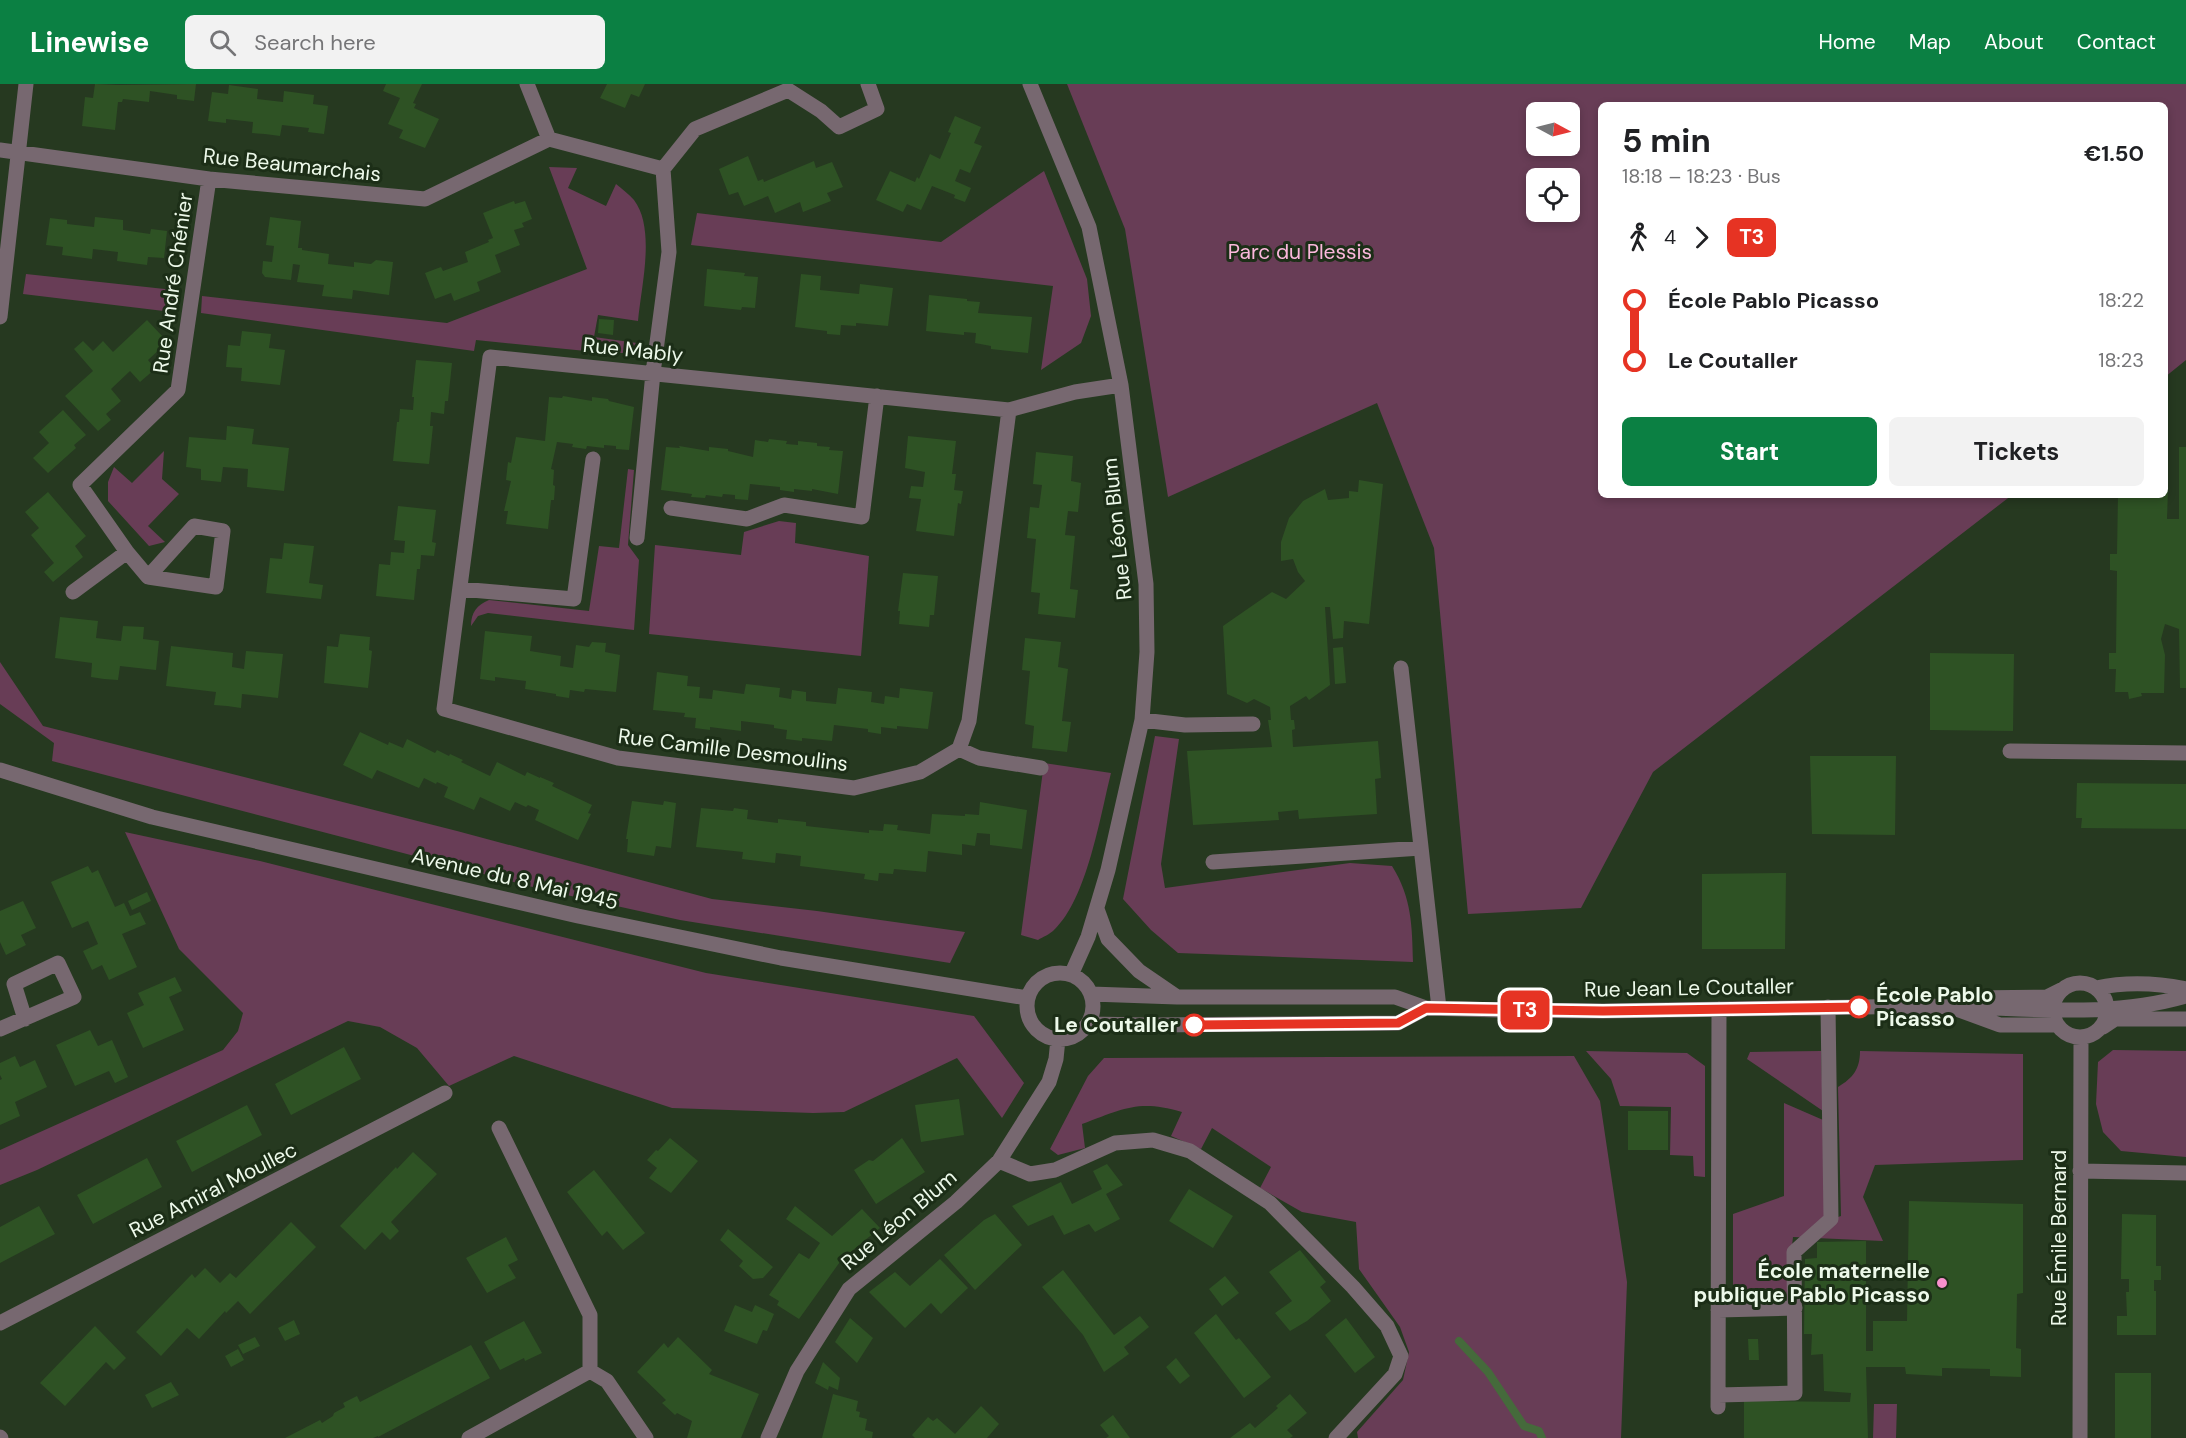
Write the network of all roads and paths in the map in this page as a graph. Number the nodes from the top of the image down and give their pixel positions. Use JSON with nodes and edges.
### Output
{"nodes":[{"id":1,"x":26,"y":84,"type":"edge"},
{"id":2,"x":527,"y":84,"type":"edge"},
{"id":3,"x":868,"y":84,"type":"edge"},
{"id":4,"x":1030,"y":84,"type":"edge"},
{"id":5,"x":789,"y":87,"type":"edge"},
{"id":6,"x":549,"y":139,"type":"junction"},
{"id":7,"x":0,"y":150,"type":"edge"},
{"id":8,"x":20,"y":153,"type":"junction"},
{"id":9,"x":663,"y":169,"type":"junction"},
{"id":10,"x":209,"y":179,"type":"junction"},
{"id":11,"x":0,"y":317,"type":"edge"},
{"id":12,"x":652,"y":373,"type":"junction"},
{"id":13,"x":1122,"y":385,"type":"junction"},
{"id":14,"x":877,"y":396,"type":"junction"},
{"id":15,"x":1009,"y":410,"type":"junction"},
{"id":16,"x":592,"y":459,"type":"dead end"},
{"id":17,"x":671,"y":508,"type":"dead end"},
{"id":18,"x":638,"y":538,"type":"dead end"},
{"id":19,"x":127,"y":552,"type":"junction"},
{"id":20,"x":148,"y":578,"type":"junction"},
{"id":21,"x":459,"y":589,"type":"junction"},
{"id":22,"x":74,"y":592,"type":"dead end"},
{"id":23,"x":1401,"y":668,"type":"dead end"},
{"id":24,"x":444,"y":709,"type":"joint"},
{"id":25,"x":1142,"y":720,"type":"junction"},
{"id":26,"x":1253,"y":724,"type":"dead end"},
{"id":27,"x":959,"y":749,"type":"junction"},
{"id":28,"x":2010,"y":751,"type":"dead end"},
{"id":29,"x":2186,"y":753,"type":"edge"},
{"id":30,"x":1041,"y":768,"type":"dead end"},
{"id":31,"x":0,"y":770,"type":"edge"},
{"id":32,"x":1421,"y":848,"type":"junction"},
{"id":33,"x":1213,"y":862,"type":"dead end"},
{"id":34,"x":1097,"y":909,"type":"junction"},
{"id":35,"x":1071,"y":975,"type":"junction"},
{"id":36,"x":2096,"y":988,"type":"junction"},
{"id":37,"x":2186,"y":989,"type":"edge"},
{"id":38,"x":2061,"y":990,"type":"junction"},
{"id":39,"x":1091,"y":994,"type":"junction"},
{"id":40,"x":2186,"y":996,"type":"edge"},
{"id":41,"x":1177,"y":997,"type":"junction"},
{"id":42,"x":2002,"y":997,"type":"junction"},
{"id":43,"x":1027,"y":998,"type":"junction"},
{"id":44,"x":1828,"y":1007,"type":"junction"},
{"id":45,"x":1952,"y":1007,"type":"junction"},
{"id":46,"x":1433,"y":1008,"type":"junction"},
{"id":47,"x":2107,"y":1008,"type":"junction"},
{"id":48,"x":2129,"y":1008,"type":"junction"},
{"id":49,"x":1719,"y":1009,"type":"junction"},
{"id":50,"x":2044,"y":1009,"type":"junction"},
{"id":51,"x":25,"y":1019,"type":"dead end"},
{"id":52,"x":2169,"y":1019,"type":"junction"},
{"id":53,"x":2186,"y":1019,"type":"edge"},
{"id":54,"x":1088,"y":1024,"type":"junction"},
{"id":55,"x":2056,"y":1025,"type":"junction"},
{"id":56,"x":2103,"y":1027,"type":"junction"},
{"id":57,"x":0,"y":1029,"type":"edge"},
{"id":58,"x":2081,"y":1038,"type":"junction"},
{"id":59,"x":1059,"y":1040,"type":"junction"},
{"id":60,"x":445,"y":1094,"type":"dead end"},
{"id":61,"x":499,"y":1128,"type":"dead end"},
{"id":62,"x":999,"y":1161,"type":"junction"},
{"id":63,"x":2079,"y":1171,"type":"junction"},
{"id":64,"x":2186,"y":1173,"type":"edge"},
{"id":65,"x":1795,"y":1308,"type":"junction"},
{"id":66,"x":1718,"y":1310,"type":"junction"},
{"id":67,"x":0,"y":1323,"type":"edge"},
{"id":68,"x":590,"y":1371,"type":"junction"},
{"id":69,"x":469,"y":1438,"type":"edge"},
{"id":70,"x":646,"y":1438,"type":"edge"},
{"id":71,"x":768,"y":1438,"type":"edge"},
{"id":72,"x":1336,"y":1438,"type":"edge"},
{"id":73,"x":2080,"y":1438,"type":"edge"}],
"edges":[{"from":1,"to":8,"type":"street"},
{"from":2,"to":6,"type":"street"},
{"from":3,"to":5,"type":"street"},
{"from":4,"to":13,"type":"street","name":"Rue Léon Blum"},
{"from":5,"to":9,"type":"street"},
{"from":6,"to":9,"type":"street"},
{"from":6,"to":10,"type":"street","name":"Rue Beaumarchais"},
{"from":7,"to":8,"type":"street","name":"Rue Beaumarchais"},
{"from":8,"to":10,"type":"street","name":"Rue Beaumarchais"},
{"from":8,"to":11,"type":"street"},
{"from":9,"to":12,"type":"street"},
{"from":10,"to":19,"type":"street","name":"Rue André Chénier"},
{"from":12,"to":14,"type":"street","name":"Rue Mably"},
{"from":12,"to":18,"type":"street"},
{"from":12,"to":21,"type":"street","name":"Rue Mably"},
{"from":13,"to":15,"type":"street","name":"Rue Mably"},
{"from":13,"to":25,"type":"street","name":"Rue Léon Blum"},
{"from":14,"to":15,"type":"street","name":"Rue Mably"},
{"from":14,"to":17,"type":"street"},
{"from":15,"to":27,"type":"street"},
{"from":16,"to":21,"type":"street"},
{"from":19,"to":20,"type":"street","name":"Rue André Chénier"},
{"from":19,"to":22,"type":"street"},
{"from":20,"to":20,"type":"street"},
{"from":21,"to":24,"type":"street","name":"Rue Mably"},
{"from":23,"to":32,"type":"street"},
{"from":24,"to":27,"type":"street","name":"Rue Camille Desmoulins"},
{"from":25,"to":26,"type":"street"},
{"from":25,"to":34,"type":"street","name":"Rue Léon Blum"},
{"from":27,"to":30,"type":"street"},
{"from":28,"to":29,"type":"street"},
{"from":31,"to":43,"type":"street","name":"Avenue du 8 Mai 1945"},
{"from":32,"to":33,"type":"street"},
{"from":32,"to":46,"type":"street"},
{"from":34,"to":35,"type":"street","name":"Rue Léon Blum"},
{"from":34,"to":41,"type":"street"},
{"from":35,"to":39,"type":"street"},
{"from":35,"to":43,"type":"street"},
{"from":36,"to":37,"type":"street"},
{"from":36,"to":38,"type":"street","name":"Rue Jean Le Coutaller"},
{"from":36,"to":47,"type":"street"},
{"from":38,"to":42,"type":"street","name":"Rue Jean Le Coutaller"},
{"from":38,"to":50,"type":"street"},
{"from":39,"to":41,"type":"street","name":"Rue Jean Le Coutaller"},
{"from":39,"to":54,"type":"street"},
{"from":40,"to":48,"type":"street"},
{"from":41,"to":46,"type":"street","name":"Rue Jean Le Coutaller"},
{"from":42,"to":45,"type":"street","name":"Rue Jean Le Coutaller"},
{"from":42,"to":50,"type":"street"},
{"from":43,"to":59,"type":"street"},
{"from":44,"to":45,"type":"street","name":"Rue Jean Le Coutaller"},
{"from":44,"to":49,"type":"street","name":"Rue Jean Le Coutaller"},
{"from":44,"to":65,"type":"street"},
{"from":45,"to":50,"type":"street"},
{"from":45,"to":55,"type":"street","name":"Rue Jean Le Coutaller"},
{"from":46,"to":49,"type":"street","name":"Rue Jean Le Coutaller"},
{"from":46,"to":54,"type":"street","name":"Rue Jean Le Coutaller"},
{"from":47,"to":48,"type":"street"},
{"from":47,"to":50,"type":"street"},
{"from":47,"to":56,"type":"street"},
{"from":48,"to":52,"type":"street"},
{"from":49,"to":66,"type":"street"},
{"from":50,"to":55,"type":"street"},
{"from":51,"to":57,"type":"street"},
{"from":52,"to":53,"type":"street"},
{"from":52,"to":56,"type":"street"},
{"from":54,"to":59,"type":"street"},
{"from":55,"to":58,"type":"street"},
{"from":56,"to":58,"type":"street"},
{"from":58,"to":63,"type":"street","name":"Rue Émile Bernard"},
{"from":59,"to":62,"type":"street","name":"Rue Léon Blum"},
{"from":60,"to":67,"type":"street","name":"Rue Amiral Moullec"},
{"from":61,"to":68,"type":"street"},
{"from":62,"to":71,"type":"street","name":"Rue Léon Blum"},
{"from":62,"to":72,"type":"street"},
{"from":63,"to":64,"type":"street"},
{"from":63,"to":73,"type":"street","name":"Rue Émile Bernard"},
{"from":65,"to":66,"type":"street"},
{"from":65,"to":66,"type":"street"},
{"from":68,"to":69,"type":"street"},
{"from":68,"to":70,"type":"street"}]}
